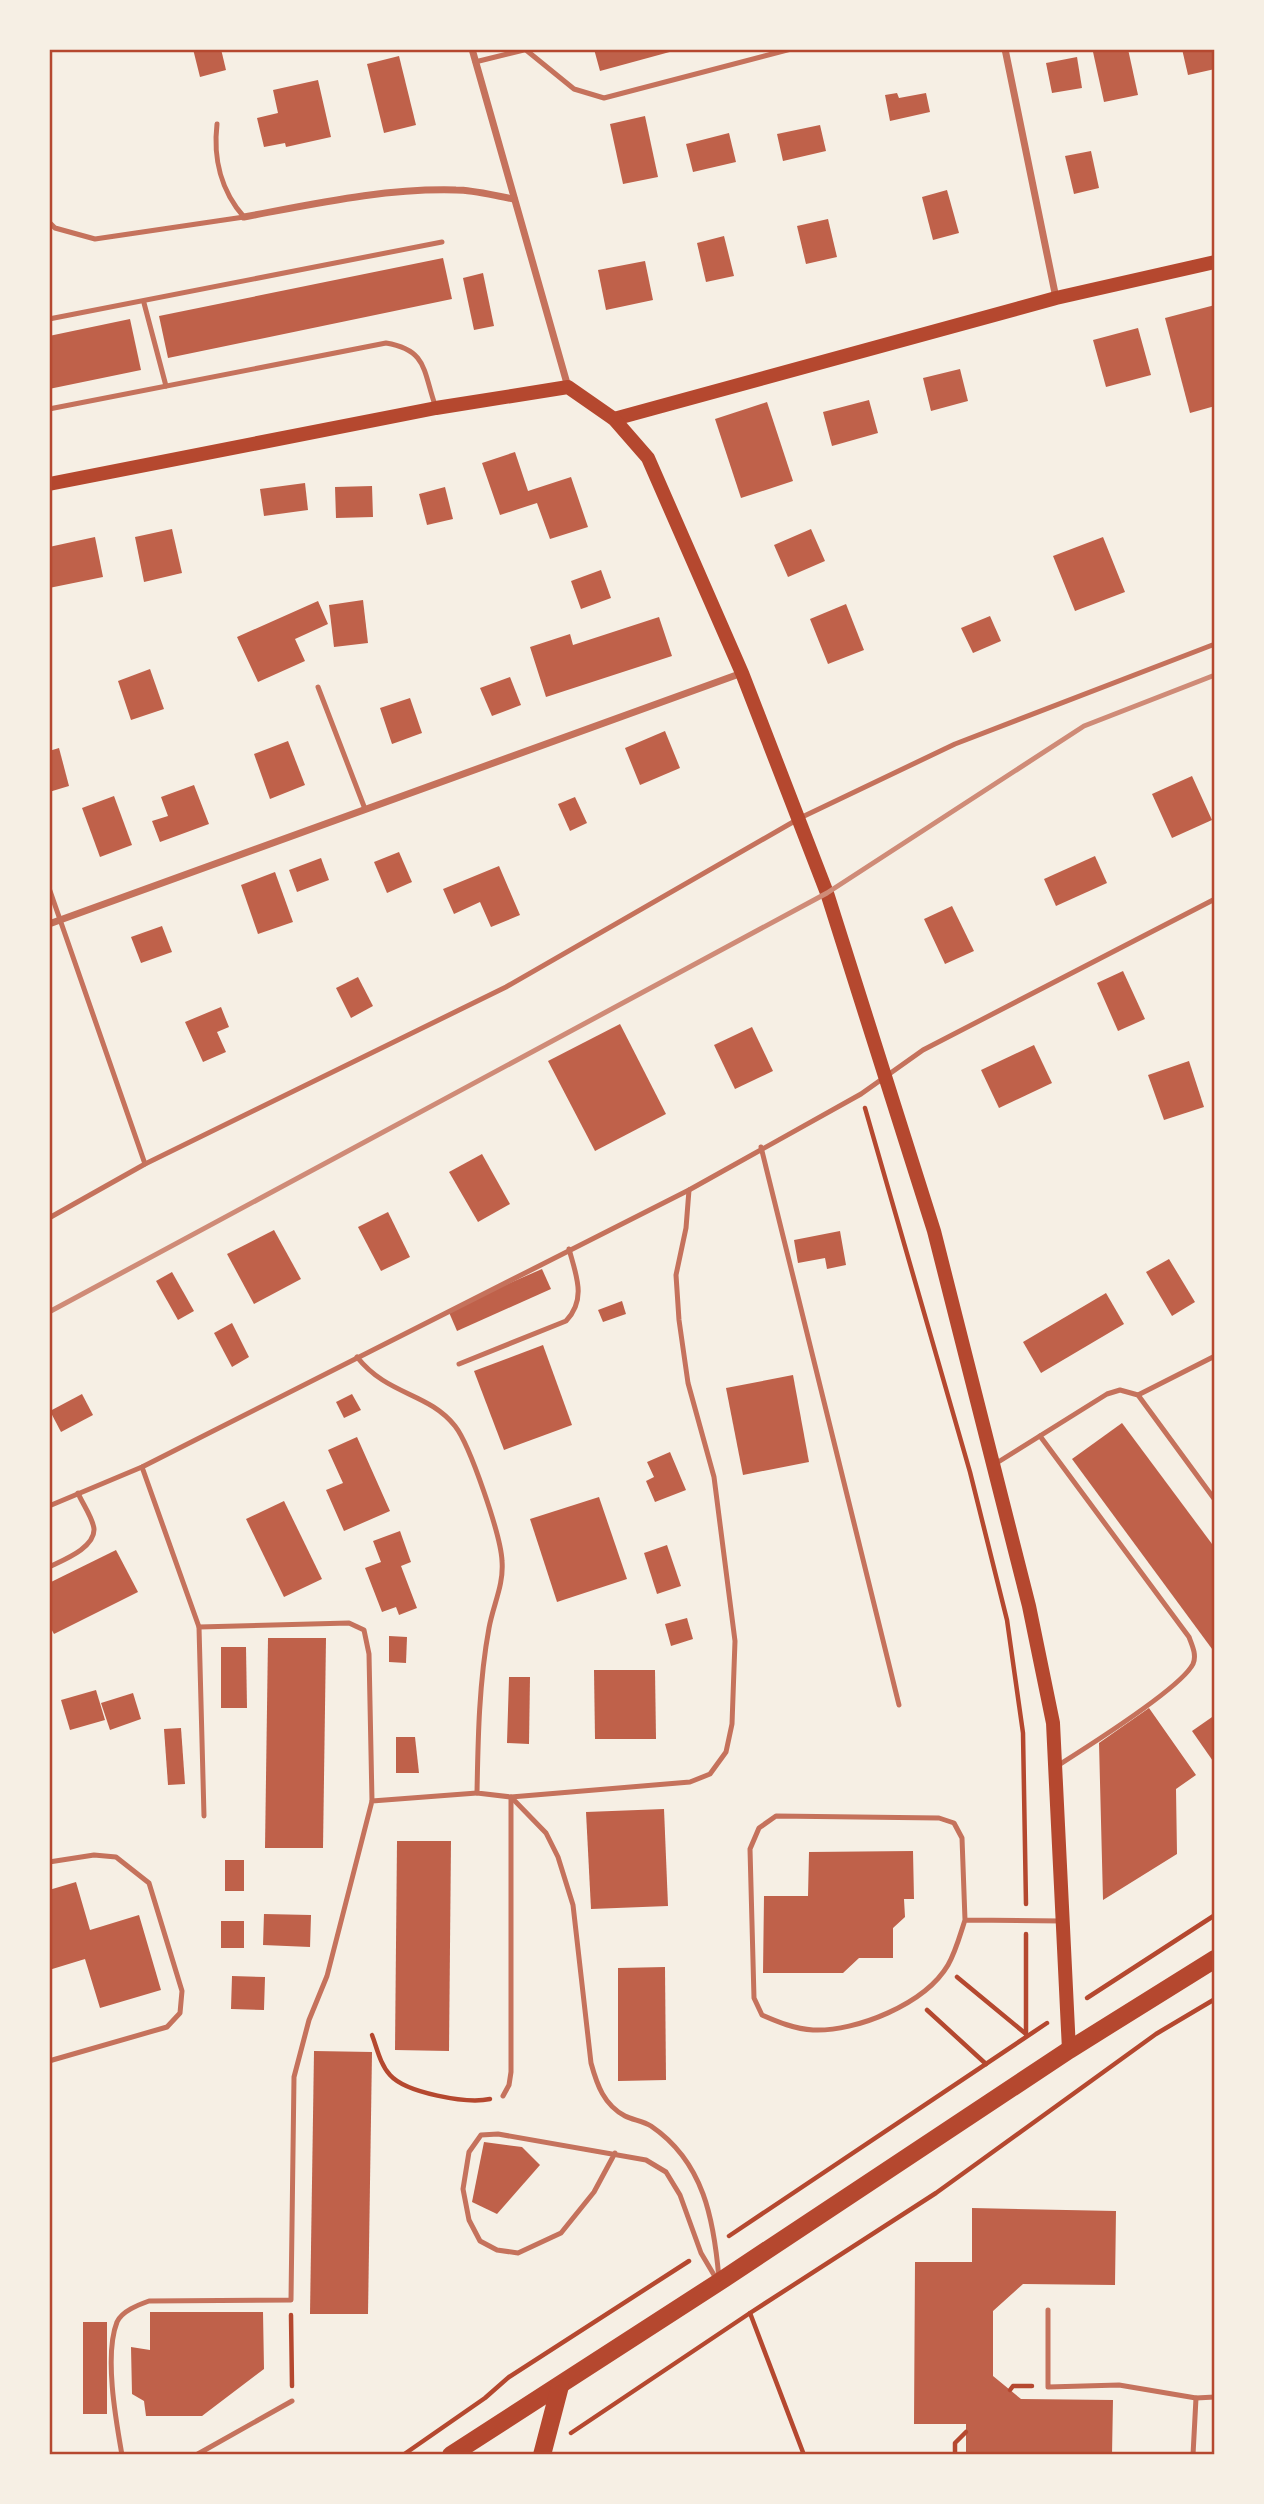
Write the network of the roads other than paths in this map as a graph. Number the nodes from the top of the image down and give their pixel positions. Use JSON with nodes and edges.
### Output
{"nodes":[{"id":1,"x":472,"y":49,"type":"edge"},
{"id":2,"x":791,"y":49,"type":"edge"},
{"id":3,"x":1005,"y":49,"type":"edge"},
{"id":4,"x":527,"y":50,"type":"edge"},
{"id":5,"x":475,"y":62,"type":"junction"},
{"id":6,"x":218,"y":124,"type":"dead end"},
{"id":7,"x":514,"y":199,"type":"junction"},
{"id":8,"x":244,"y":217,"type":"junction"},
{"id":9,"x":49,"y":222,"type":"edge"},
{"id":10,"x":442,"y":242,"type":"dead end"},
{"id":11,"x":1215,"y":262,"type":"edge"},
{"id":12,"x":1056,"y":298,"type":"junction"},
{"id":13,"x":144,"y":303,"type":"junction"},
{"id":14,"x":49,"y":319,"type":"edge"},
{"id":15,"x":166,"y":386,"type":"junction"},
{"id":16,"x":568,"y":387,"type":"junction"},
{"id":17,"x":436,"y":408,"type":"junction"},
{"id":18,"x":49,"y":409,"type":"edge"},
{"id":19,"x":614,"y":419,"type":"junction"},
{"id":20,"x":49,"y":484,"type":"edge"},
{"id":21,"x":1215,"y":644,"type":"edge"},
{"id":22,"x":742,"y":673,"type":"junction"},
{"id":23,"x":318,"y":687,"type":"dead end"},
{"id":24,"x":365,"y":809,"type":"junction"},
{"id":25,"x":800,"y":818,"type":"junction"},
{"id":26,"x":49,"y":888,"type":"edge"},
{"id":27,"x":1215,"y":899,"type":"edge"},
{"id":28,"x":61,"y":919,"type":"junction"},
{"id":29,"x":49,"y":924,"type":"edge"},
{"id":30,"x":885,"y":1078,"type":"junction"},
{"id":31,"x":761,"y":1147,"type":"junction"},
{"id":32,"x":145,"y":1164,"type":"junction"},
{"id":33,"x":689,"y":1190,"type":"junction"},
{"id":34,"x":49,"y":1218,"type":"edge"},
{"id":35,"x":569,"y":1249,"type":"junction"},
{"id":36,"x":1215,"y":1356,"type":"edge"},
{"id":37,"x":357,"y":1357,"type":"junction"},
{"id":38,"x":459,"y":1364,"type":"dead end"},
{"id":39,"x":1138,"y":1395,"type":"junction"},
{"id":40,"x":1040,"y":1436,"type":"junction"},
{"id":41,"x":993,"y":1465,"type":"junction"},
{"id":42,"x":142,"y":1466,"type":"junction"},
{"id":43,"x":78,"y":1493,"type":"junction"},
{"id":44,"x":1215,"y":1500,"type":"edge"},
{"id":45,"x":49,"y":1506,"type":"edge"},
{"id":46,"x":49,"y":1567,"type":"edge"},
{"id":47,"x":199,"y":1627,"type":"junction"},
{"id":48,"x":898,"y":1705,"type":"dead end"},
{"id":49,"x":1056,"y":1766,"type":"junction"},
{"id":50,"x":477,"y":1793,"type":"junction"},
{"id":51,"x":511,"y":1797,"type":"junction"},
{"id":52,"x":372,"y":1801,"type":"junction"},
{"id":53,"x":204,"y":1815,"type":"dead end"},
{"id":54,"x":49,"y":1862,"type":"edge"},
{"id":55,"x":965,"y":1920,"type":"junction"},
{"id":56,"x":1064,"y":1921,"type":"junction"},
{"id":57,"x":1215,"y":1959,"type":"edge"},
{"id":58,"x":1069,"y":2050,"type":"junction"},
{"id":59,"x":49,"y":2061,"type":"edge"},
{"id":60,"x":503,"y":2096,"type":"road end"},
{"id":61,"x":615,"y":2153,"type":"junction"},
{"id":62,"x":719,"y":2282,"type":"junction"},
{"id":63,"x":1048,"y":2310,"type":"dead end"},
{"id":64,"x":560,"y":2386,"type":"junction"},
{"id":65,"x":1195,"y":2398,"type":"junction"},
{"id":66,"x":1215,"y":2398,"type":"edge"},
{"id":67,"x":292,"y":2401,"type":"road end"},
{"id":68,"x":122,"y":2455,"type":"edge"},
{"id":69,"x":196,"y":2455,"type":"edge"},
{"id":70,"x":451,"y":2455,"type":"edge"},
{"id":71,"x":541,"y":2455,"type":"edge"},
{"id":72,"x":1193,"y":2455,"type":"edge"}],
"edges":[{"from":1,"to":5,"type":"street"},
{"from":2,"to":4,"type":"lane"},
{"from":3,"to":12,"type":"street"},
{"from":4,"to":5,"type":"lane"},
{"from":5,"to":7,"type":"street"},
{"from":6,"to":8,"type":"lane"},
{"from":7,"to":8,"type":"street"},
{"from":7,"to":16,"type":"street"},
{"from":8,"to":9,"type":"lane"},
{"from":10,"to":13,"type":"lane"},
{"from":11,"to":12,"type":"main road"},
{"from":12,"to":19,"type":"main road"},
{"from":13,"to":14,"type":"lane"},
{"from":13,"to":15,"type":"lane"},
{"from":15,"to":17,"type":"lane"},
{"from":15,"to":18,"type":"lane"},
{"from":16,"to":17,"type":"main road"},
{"from":16,"to":19,"type":"main road"},
{"from":17,"to":20,"type":"main road"},
{"from":19,"to":22,"type":"main road"},
{"from":21,"to":25,"type":"lane"},
{"from":22,"to":24,"type":"street"},
{"from":22,"to":25,"type":"main road"},
{"from":23,"to":24,"type":"lane"},
{"from":24,"to":28,"type":"street"},
{"from":25,"to":30,"type":"main road"},
{"from":25,"to":32,"type":"lane"},
{"from":26,"to":28,"type":"lane"},
{"from":27,"to":30,"type":"lane"},
{"from":28,"to":29,"type":"street"},
{"from":28,"to":32,"type":"lane"},
{"from":30,"to":31,"type":"lane"},
{"from":30,"to":41,"type":"main road"},
{"from":31,"to":33,"type":"lane"},
{"from":31,"to":48,"type":"lane"},
{"from":32,"to":34,"type":"lane"},
{"from":33,"to":35,"type":"lane"},
{"from":33,"to":51,"type":"lane"},
{"from":35,"to":37,"type":"lane"},
{"from":35,"to":38,"type":"lane"},
{"from":36,"to":39,"type":"lane"},
{"from":37,"to":42,"type":"lane"},
{"from":37,"to":50,"type":"lane"},
{"from":39,"to":40,"type":"lane"},
{"from":39,"to":44,"type":"lane"},
{"from":40,"to":41,"type":"lane"},
{"from":40,"to":49,"type":"lane"},
{"from":41,"to":49,"type":"main road"},
{"from":42,"to":43,"type":"lane"},
{"from":42,"to":47,"type":"lane"},
{"from":43,"to":45,"type":"lane"},
{"from":43,"to":46,"type":"lane"},
{"from":47,"to":52,"type":"lane"},
{"from":47,"to":53,"type":"lane"},
{"from":49,"to":56,"type":"main road"},
{"from":50,"to":51,"type":"lane"},
{"from":50,"to":52,"type":"lane"},
{"from":51,"to":60,"type":"lane"},
{"from":51,"to":62,"type":"lane"},
{"from":52,"to":68,"type":"lane"},
{"from":54,"to":59,"type":"lane"},
{"from":55,"to":55,"type":"lane"},
{"from":55,"to":56,"type":"lane"},
{"from":56,"to":58,"type":"main road"},
{"from":57,"to":58,"type":"main road"},
{"from":58,"to":62,"type":"main road"},
{"from":61,"to":61,"type":"lane"},
{"from":61,"to":62,"type":"lane"},
{"from":62,"to":64,"type":"main road"},
{"from":63,"to":65,"type":"lane"},
{"from":64,"to":70,"type":"main road"},
{"from":64,"to":71,"type":"main road"},
{"from":65,"to":66,"type":"lane"},
{"from":65,"to":72,"type":"lane"},
{"from":67,"to":69,"type":"lane"}]}
